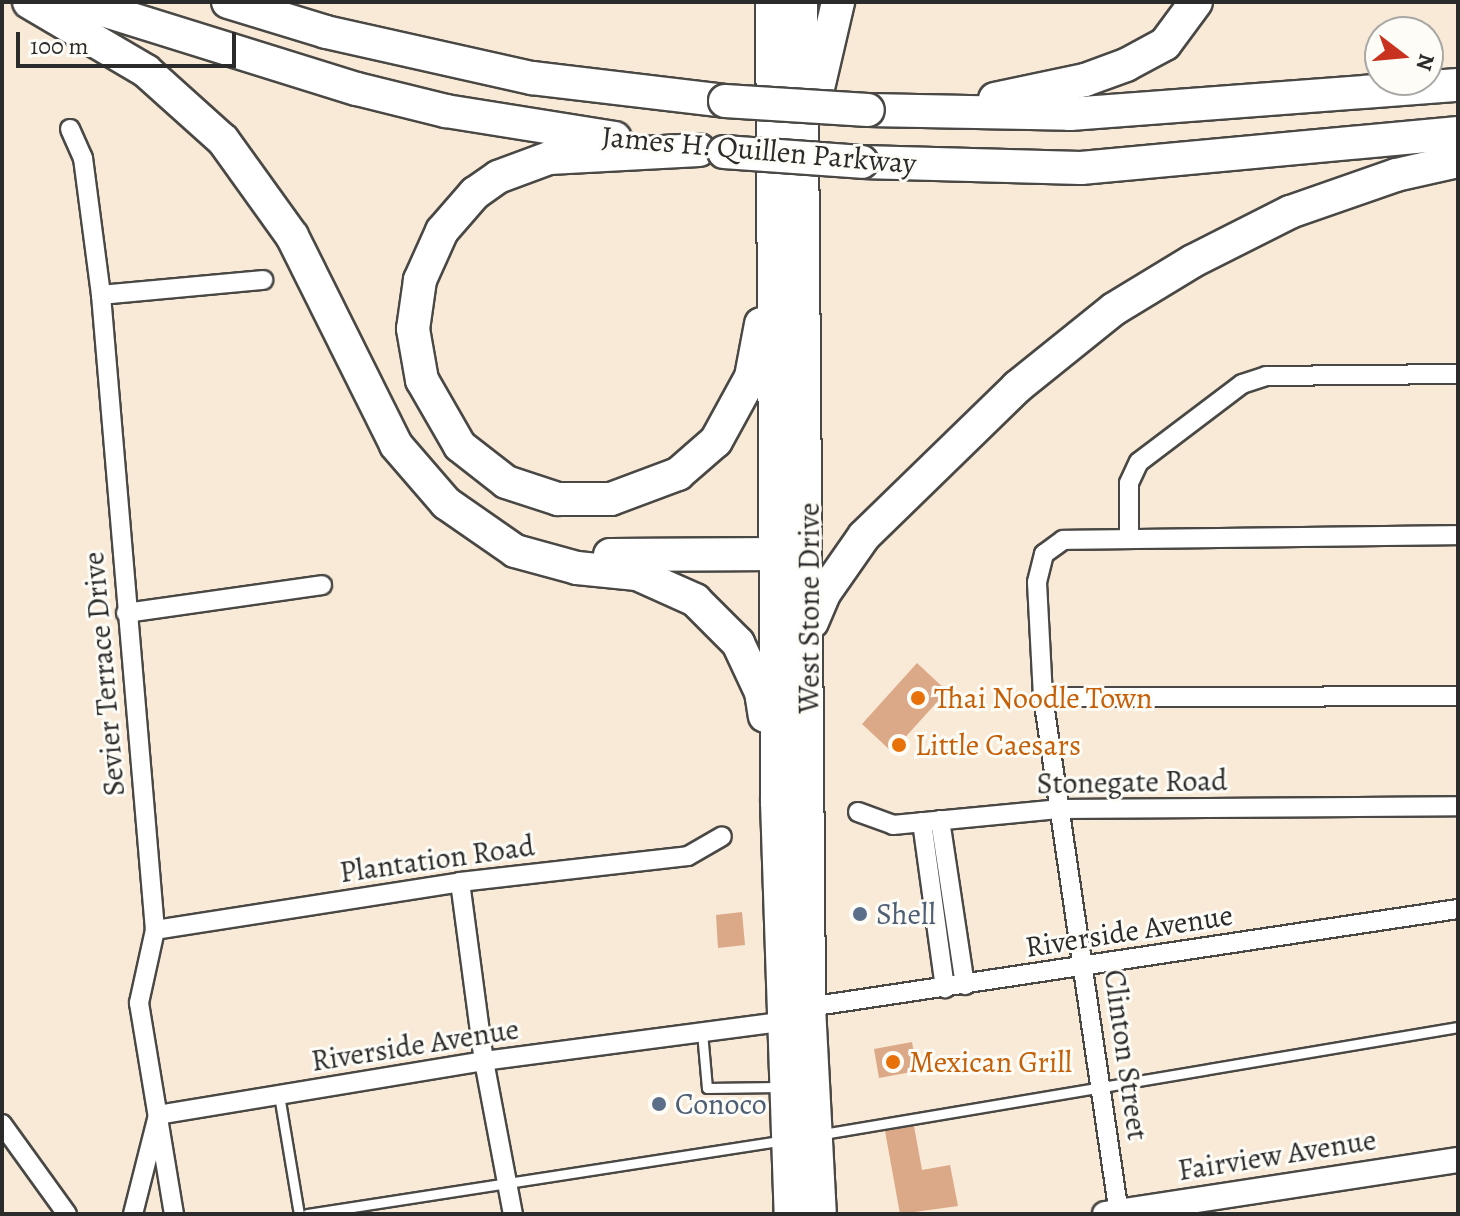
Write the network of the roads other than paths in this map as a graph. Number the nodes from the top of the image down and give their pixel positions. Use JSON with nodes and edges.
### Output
{"nodes":[{"id":1,"x":29,"y":2,"type":"edge"},
{"id":2,"x":77,"y":2,"type":"edge"},
{"id":3,"x":228,"y":2,"type":"edge"},
{"id":4,"x":772,"y":2,"type":"edge"},
{"id":5,"x":801,"y":2,"type":"edge"},
{"id":6,"x":838,"y":2,"type":"edge"},
{"id":7,"x":1196,"y":2,"type":"edge"},
{"id":8,"x":1458,"y":85,"type":"edge"},
{"id":9,"x":868,"y":110,"type":"junction"},
{"id":10,"x":70,"y":129,"type":"dead end"},
{"id":11,"x":1458,"y":133,"type":"edge"},
{"id":12,"x":711,"y":151,"type":"junction"},
{"id":13,"x":1458,"y":161,"type":"edge"},
{"id":14,"x":803,"y":171,"type":"junction"},
{"id":15,"x":774,"y":193,"type":"junction"},
{"id":16,"x":263,"y":280,"type":"dead end"},
{"id":17,"x":101,"y":295,"type":"junction"},
{"id":18,"x":1458,"y":374,"type":"edge"},
{"id":19,"x":479,"y":528,"type":"junction"},
{"id":20,"x":809,"y":533,"type":"junction"},
{"id":21,"x":1129,"y":535,"type":"junction"},
{"id":22,"x":1458,"y":535,"type":"edge"},
{"id":23,"x":778,"y":554,"type":"junction"},
{"id":24,"x":322,"y":585,"type":"dead end"},
{"id":25,"x":126,"y":613,"type":"junction"},
{"id":26,"x":809,"y":629,"type":"junction"},
{"id":27,"x":1458,"y":696,"type":"edge"},
{"id":28,"x":1043,"y":697,"type":"junction"},
{"id":29,"x":777,"y":802,"type":"junction"},
{"id":30,"x":1458,"y":806,"type":"edge"},
{"id":31,"x":1058,"y":809,"type":"junction"},
{"id":32,"x":858,"y":812,"type":"dead end"},
{"id":33,"x":931,"y":821,"type":"junction"},
{"id":34,"x":722,"y":836,"type":"dead end"},
{"id":35,"x":460,"y":882,"type":"junction"},
{"id":36,"x":1458,"y":909,"type":"edge"},
{"id":37,"x":155,"y":930,"type":"junction"},
{"id":38,"x":1085,"y":966,"type":"junction"},
{"id":39,"x":965,"y":985,"type":"junction"},
{"id":40,"x":945,"y":988,"type":"junction"},
{"id":41,"x":796,"y":1014,"type":"junction"},
{"id":42,"x":1458,"y":1027,"type":"edge"},
{"id":43,"x":702,"y":1032,"type":"junction"},
{"id":44,"x":484,"y":1061,"type":"junction"},
{"id":45,"x":785,"y":1087,"type":"junction"},
{"id":46,"x":1103,"y":1090,"type":"junction"},
{"id":47,"x":279,"y":1095,"type":"junction"},
{"id":48,"x":158,"y":1115,"type":"junction"},
{"id":49,"x":2,"y":1124,"type":"edge"},
{"id":50,"x":802,"y":1137,"type":"junction"},
{"id":51,"x":1458,"y":1160,"type":"edge"},
{"id":52,"x":507,"y":1184,"type":"junction"},
{"id":53,"x":1114,"y":1213,"type":"edge"},
{"id":54,"x":67,"y":1214,"type":"edge"},
{"id":55,"x":133,"y":1214,"type":"edge"},
{"id":56,"x":174,"y":1214,"type":"edge"},
{"id":57,"x":299,"y":1214,"type":"edge"},
{"id":58,"x":307,"y":1214,"type":"edge"},
{"id":59,"x":513,"y":1214,"type":"edge"},
{"id":60,"x":791,"y":1214,"type":"edge"},
{"id":61,"x":820,"y":1214,"type":"edge"}],
"edges":[{"from":1,"to":19,"type":"highway"},
{"from":2,"to":12,"type":"highway","name":"James H. Quillen Parkway"},
{"from":3,"to":9,"type":"highway","name":"James H. Quillen Parkway","bridge":true},
{"from":4,"to":15,"type":"highway","name":"West Stone Drive"},
{"from":5,"to":14,"type":"highway","name":"West Stone Drive"},
{"from":6,"to":14,"type":"highway"},
{"from":7,"to":9,"type":"highway"},
{"from":8,"to":9,"type":"highway","name":"James H. Quillen Parkway"},
{"from":10,"to":17,"type":"street","name":"Sevier Terrace Drive"},
{"from":11,"to":12,"type":"highway","name":"James H. Quillen Parkway","bridge":true},
{"from":12,"to":15,"type":"highway"},
{"from":13,"to":26,"type":"highway"},
{"from":14,"to":20,"type":"highway","name":"West Stone Drive"},
{"from":15,"to":23,"type":"highway","name":"West Stone Drive"},
{"from":16,"to":17,"type":"street"},
{"from":17,"to":25,"type":"street","name":"Sevier Terrace Drive"},
{"from":18,"to":21,"type":"street"},
{"from":19,"to":23,"type":"highway"},
{"from":19,"to":29,"type":"highway"},
{"from":20,"to":23,"type":"highway"},
{"from":20,"to":26,"type":"highway","name":"West Stone Drive"},
{"from":21,"to":22,"type":"street","name":"Clinton Street"},
{"from":21,"to":28,"type":"street","name":"Clinton Street"},
{"from":23,"to":29,"type":"highway","name":"West Stone Drive"},
{"from":24,"to":25,"type":"street"},
{"from":25,"to":37,"type":"street","name":"Sevier Terrace Drive"},
{"from":26,"to":41,"type":"highway","name":"West Stone Drive"},
{"from":27,"to":28,"type":"street"},
{"from":28,"to":31,"type":"street","name":"Clinton Street"},
{"from":29,"to":41,"type":"highway","name":"West Stone Drive"},
{"from":30,"to":31,"type":"street","name":"Stonegate Road"},
{"from":31,"to":33,"type":"street","name":"Stonegate Road"},
{"from":31,"to":38,"type":"street","name":"Clinton Street"},
{"from":32,"to":33,"type":"street","name":"Stonegate Road"},
{"from":33,"to":39,"type":"street"},
{"from":33,"to":40,"type":"street"},
{"from":34,"to":35,"type":"street","name":"Plantation Road"},
{"from":35,"to":37,"type":"street","name":"Plantation Road"},
{"from":35,"to":44,"type":"street"},
{"from":36,"to":38,"type":"street","name":"Riverside Avenue"},
{"from":37,"to":48,"type":"street","name":"Sevier Terrace Drive"},
{"from":38,"to":39,"type":"street","name":"Riverside Avenue"},
{"from":38,"to":46,"type":"street","name":"Clinton Street"},
{"from":39,"to":40,"type":"street","name":"Riverside Avenue"},
{"from":40,"to":41,"type":"street","name":"Riverside Avenue"},
{"from":41,"to":43,"type":"street","name":"Riverside Avenue"},
{"from":41,"to":45,"type":"highway","name":"West Stone Drive"},
{"from":41,"to":50,"type":"highway","name":"West Stone Drive"},
{"from":42,"to":46,"type":"lane"},
{"from":43,"to":44,"type":"street","name":"Riverside Avenue"},
{"from":43,"to":45,"type":"lane"},
{"from":44,"to":47,"type":"street","name":"Riverside Avenue"},
{"from":44,"to":52,"type":"street"},
{"from":45,"to":50,"type":"highway","name":"West Stone Drive"},
{"from":46,"to":50,"type":"lane"},
{"from":46,"to":53,"type":"street","name":"Clinton Street"},
{"from":47,"to":48,"type":"street","name":"Riverside Avenue"},
{"from":47,"to":57,"type":"lane"},
{"from":48,"to":55,"type":"street"},
{"from":48,"to":56,"type":"street","name":"Sevier Terrace Drive"},
{"from":49,"to":54,"type":"street"},
{"from":50,"to":52,"type":"lane"},
{"from":50,"to":60,"type":"highway","name":"West Stone Drive"},
{"from":50,"to":61,"type":"highway","name":"West Stone Drive"},
{"from":51,"to":53,"type":"street","name":"Fairview Avenue"},
{"from":52,"to":58,"type":"lane"},
{"from":52,"to":59,"type":"street"}]}
